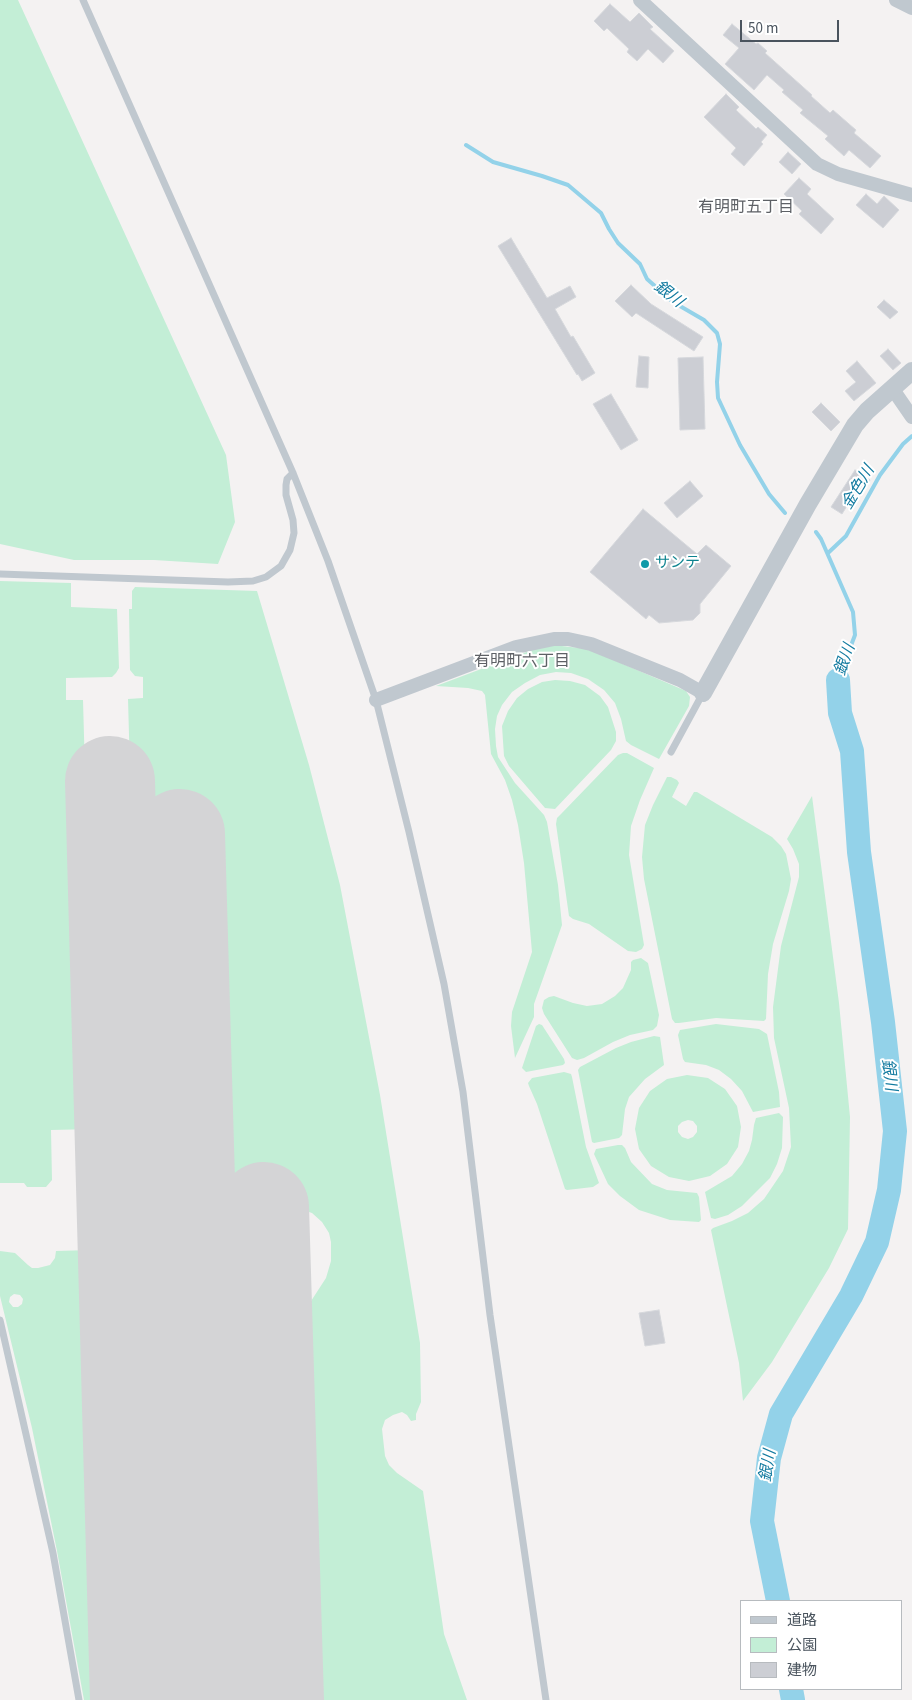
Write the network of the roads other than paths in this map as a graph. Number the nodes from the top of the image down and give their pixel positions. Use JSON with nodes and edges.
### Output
{"nodes":[{"id":1,"x":83,"y":0,"type":"edge"},
{"id":2,"x":640,"y":0,"type":"edge"},
{"id":3,"x":896,"y":0,"type":"edge"},
{"id":4,"x":912,"y":8,"type":"edge"},
{"id":5,"x":912,"y":195,"type":"edge"},
{"id":6,"x":912,"y":371,"type":"edge"},
{"id":7,"x":892,"y":388,"type":"junction"},
{"id":8,"x":912,"y":416,"type":"edge"},
{"id":9,"x":293,"y":473,"type":"junction"},
{"id":10,"x":0,"y":574,"type":"edge"},
{"id":11,"x":703,"y":693,"type":"junction"},
{"id":12,"x":376,"y":700,"type":"junction"},
{"id":13,"x":670,"y":752,"type":"dead end"},
{"id":14,"x":0,"y":1320,"type":"edge"},
{"id":15,"x":79,"y":1700,"type":"edge"},
{"id":16,"x":546,"y":1700,"type":"edge"}],
"edges":[{"from":1,"to":9,"type":"lane"},
{"from":2,"to":5,"type":"street"},
{"from":3,"to":4,"type":"street"},
{"from":6,"to":7,"type":"street"},
{"from":7,"to":8,"type":"street"},
{"from":7,"to":11,"type":"street"},
{"from":9,"to":10,"type":"lane"},
{"from":9,"to":12,"type":"lane"},
{"from":11,"to":12,"type":"street"},
{"from":11,"to":13,"type":"lane"},
{"from":12,"to":16,"type":"lane"},
{"from":14,"to":15,"type":"lane"}]}
